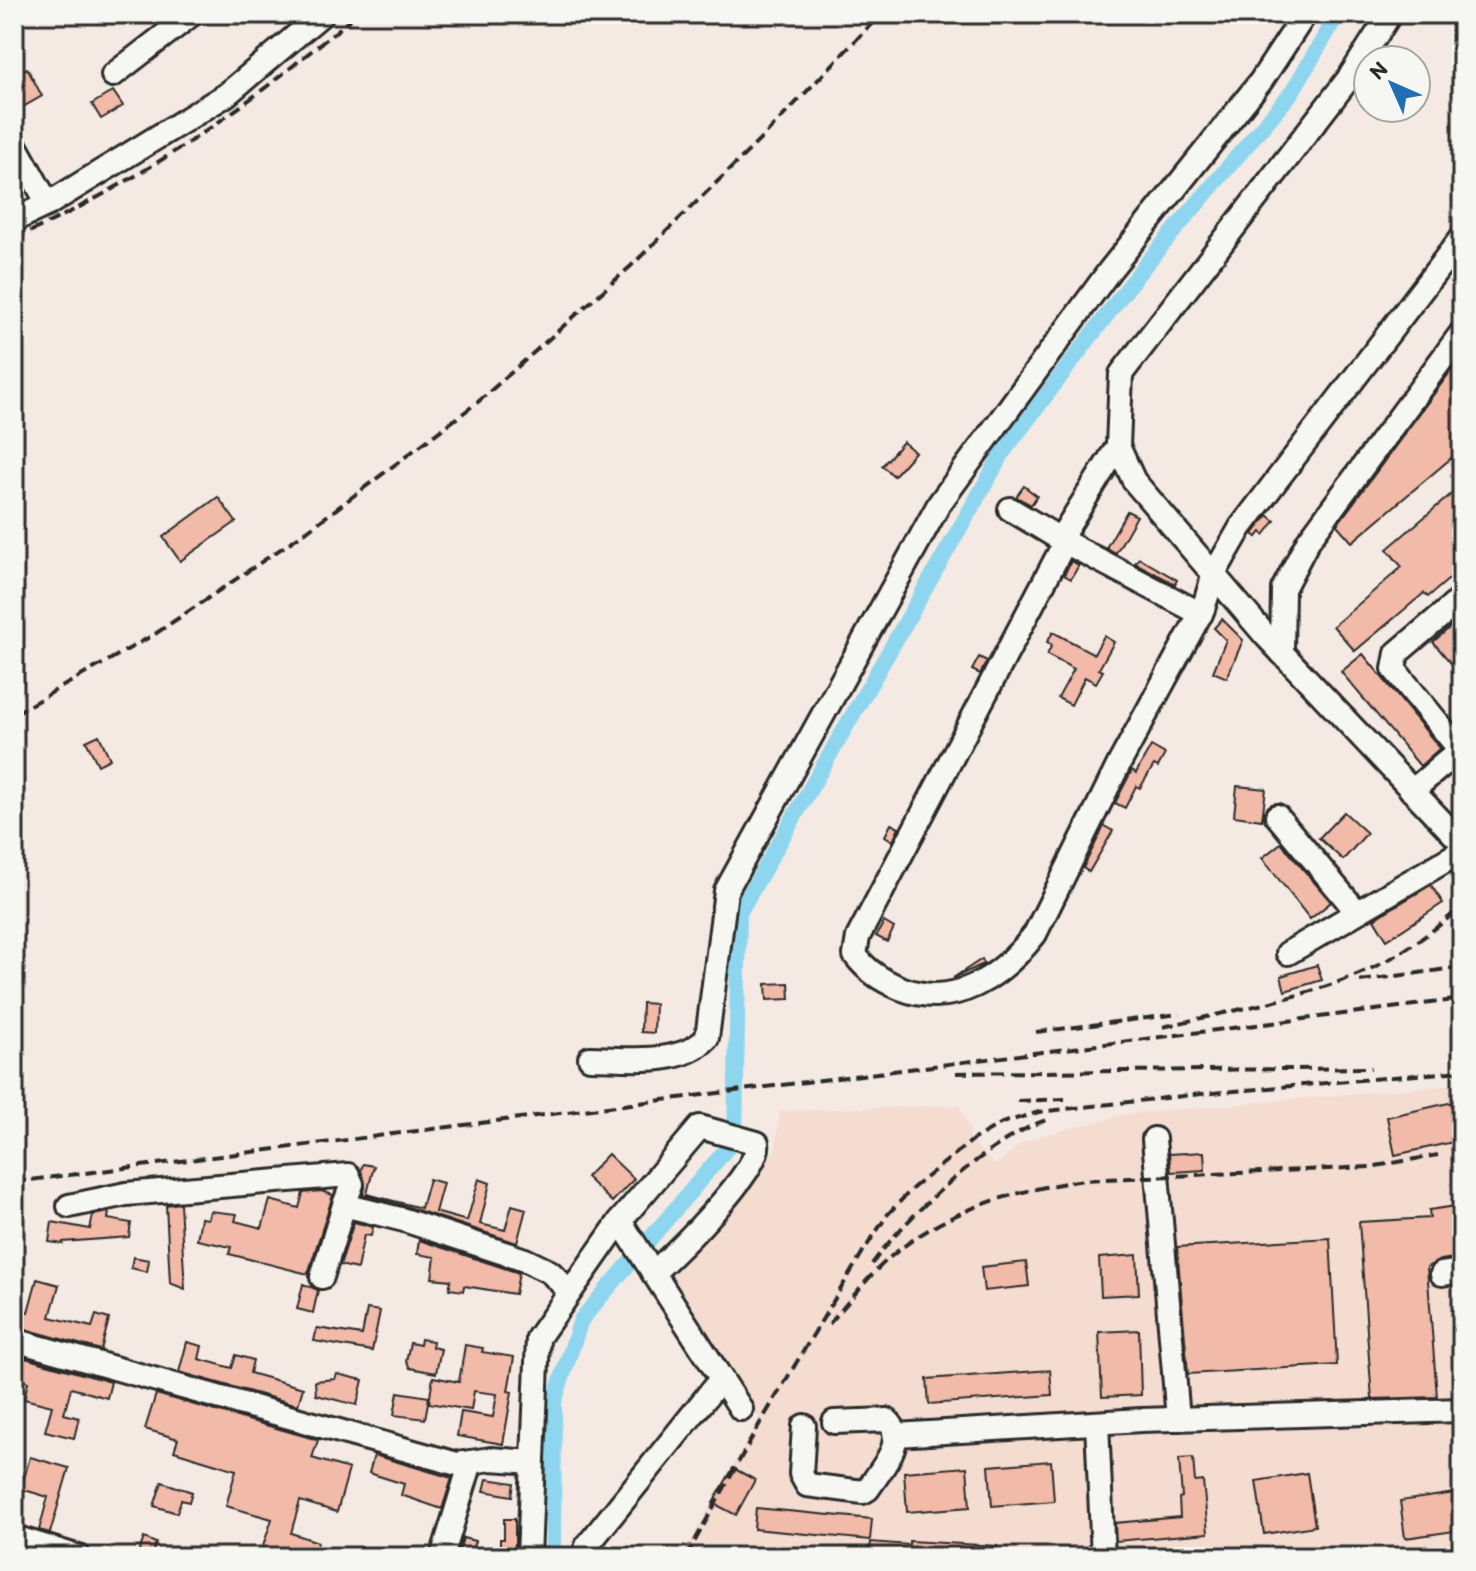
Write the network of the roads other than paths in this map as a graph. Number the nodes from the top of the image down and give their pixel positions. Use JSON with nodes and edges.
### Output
{"nodes":[{"id":1,"x":192,"y":14,"type":"edge"},
{"id":2,"x":322,"y":14,"type":"edge"},
{"id":3,"x":1305,"y":14,"type":"edge"},
{"id":4,"x":1390,"y":14,"type":"edge"},
{"id":5,"x":113,"y":75,"type":"dead end"},
{"id":6,"x":14,"y":143,"type":"edge"},
{"id":7,"x":48,"y":204,"type":"junction"},
{"id":8,"x":14,"y":220,"type":"edge"},
{"id":9,"x":1462,"y":237,"type":"edge"},
{"id":10,"x":1462,"y":332,"type":"edge"},
{"id":11,"x":1118,"y":446,"type":"junction"},
{"id":12,"x":1010,"y":509,"type":"dead end"},
{"id":13,"x":1065,"y":542,"type":"junction"},
{"id":14,"x":1214,"y":574,"type":"junction"},
{"id":15,"x":1462,"y":598,"type":"edge"},
{"id":16,"x":1201,"y":614,"type":"junction"},
{"id":17,"x":1282,"y":653,"type":"junction"},
{"id":18,"x":1461,"y":750,"type":"edge"},
{"id":19,"x":1412,"y":791,"type":"junction"},
{"id":20,"x":1277,"y":816,"type":"dead end"},
{"id":21,"x":1462,"y":843,"type":"edge"},
{"id":22,"x":1462,"y":851,"type":"edge"},
{"id":23,"x":1357,"y":912,"type":"junction"},
{"id":24,"x":1288,"y":953,"type":"dead end"},
{"id":25,"x":590,"y":1058,"type":"dead end"},
{"id":26,"x":1154,"y":1139,"type":"dead end"},
{"id":27,"x":344,"y":1205,"type":"junction"},
{"id":28,"x":69,"y":1206,"type":"dead end"},
{"id":29,"x":620,"y":1222,"type":"junction"},
{"id":30,"x":653,"y":1273,"type":"junction"},
{"id":31,"x":322,"y":1277,"type":"dead end"},
{"id":32,"x":570,"y":1292,"type":"junction"},
{"id":33,"x":14,"y":1340,"type":"edge"},
{"id":34,"x":721,"y":1379,"type":"junction"},
{"id":35,"x":741,"y":1409,"type":"dead end"},
{"id":36,"x":1462,"y":1410,"type":"edge"},
{"id":37,"x":1178,"y":1419,"type":"junction"},
{"id":38,"x":834,"y":1422,"type":"dead end"},
{"id":39,"x":1097,"y":1423,"type":"junction"},
{"id":40,"x":804,"y":1426,"type":"dead end"},
{"id":41,"x":896,"y":1435,"type":"junction"},
{"id":42,"x":471,"y":1462,"type":"junction"},
{"id":43,"x":532,"y":1462,"type":"junction"},
{"id":44,"x":14,"y":1537,"type":"edge"},
{"id":45,"x":79,"y":1557,"type":"edge"},
{"id":46,"x":442,"y":1557,"type":"edge"},
{"id":47,"x":529,"y":1557,"type":"edge"},
{"id":48,"x":583,"y":1557,"type":"edge"},
{"id":49,"x":1103,"y":1557,"type":"edge"}],
"edges":[{"from":1,"to":5,"type":"street"},
{"from":2,"to":7,"type":"street"},
{"from":3,"to":25,"type":"street"},
{"from":4,"to":11,"type":"street"},
{"from":6,"to":7,"type":"street"},
{"from":7,"to":8,"type":"street"},
{"from":9,"to":14,"type":"street"},
{"from":10,"to":17,"type":"street"},
{"from":11,"to":13,"type":"street"},
{"from":11,"to":14,"type":"street"},
{"from":12,"to":13,"type":"street"},
{"from":13,"to":16,"type":"street"},
{"from":13,"to":16,"type":"street"},
{"from":14,"to":16,"type":"street"},
{"from":14,"to":17,"type":"street"},
{"from":15,"to":18,"type":"street"},
{"from":17,"to":19,"type":"street"},
{"from":18,"to":19,"type":"street"},
{"from":19,"to":21,"type":"street"},
{"from":20,"to":23,"type":"street"},
{"from":22,"to":23,"type":"street"},
{"from":23,"to":24,"type":"street"},
{"from":26,"to":37,"type":"street"},
{"from":27,"to":28,"type":"street"},
{"from":27,"to":31,"type":"street"},
{"from":27,"to":32,"type":"street"},
{"from":29,"to":30,"type":"street"},
{"from":29,"to":30,"type":"street"},
{"from":29,"to":32,"type":"street"},
{"from":30,"to":34,"type":"street"},
{"from":32,"to":43,"type":"street"},
{"from":33,"to":42,"type":"street"},
{"from":34,"to":35,"type":"street"},
{"from":34,"to":48,"type":"street"},
{"from":36,"to":37,"type":"street"},
{"from":37,"to":39,"type":"street"},
{"from":38,"to":41,"type":"street"},
{"from":39,"to":41,"type":"street"},
{"from":39,"to":49,"type":"street"},
{"from":40,"to":41,"type":"street"},
{"from":42,"to":43,"type":"street"},
{"from":42,"to":46,"type":"street"},
{"from":43,"to":47,"type":"street"},
{"from":44,"to":45,"type":"street"}]}
